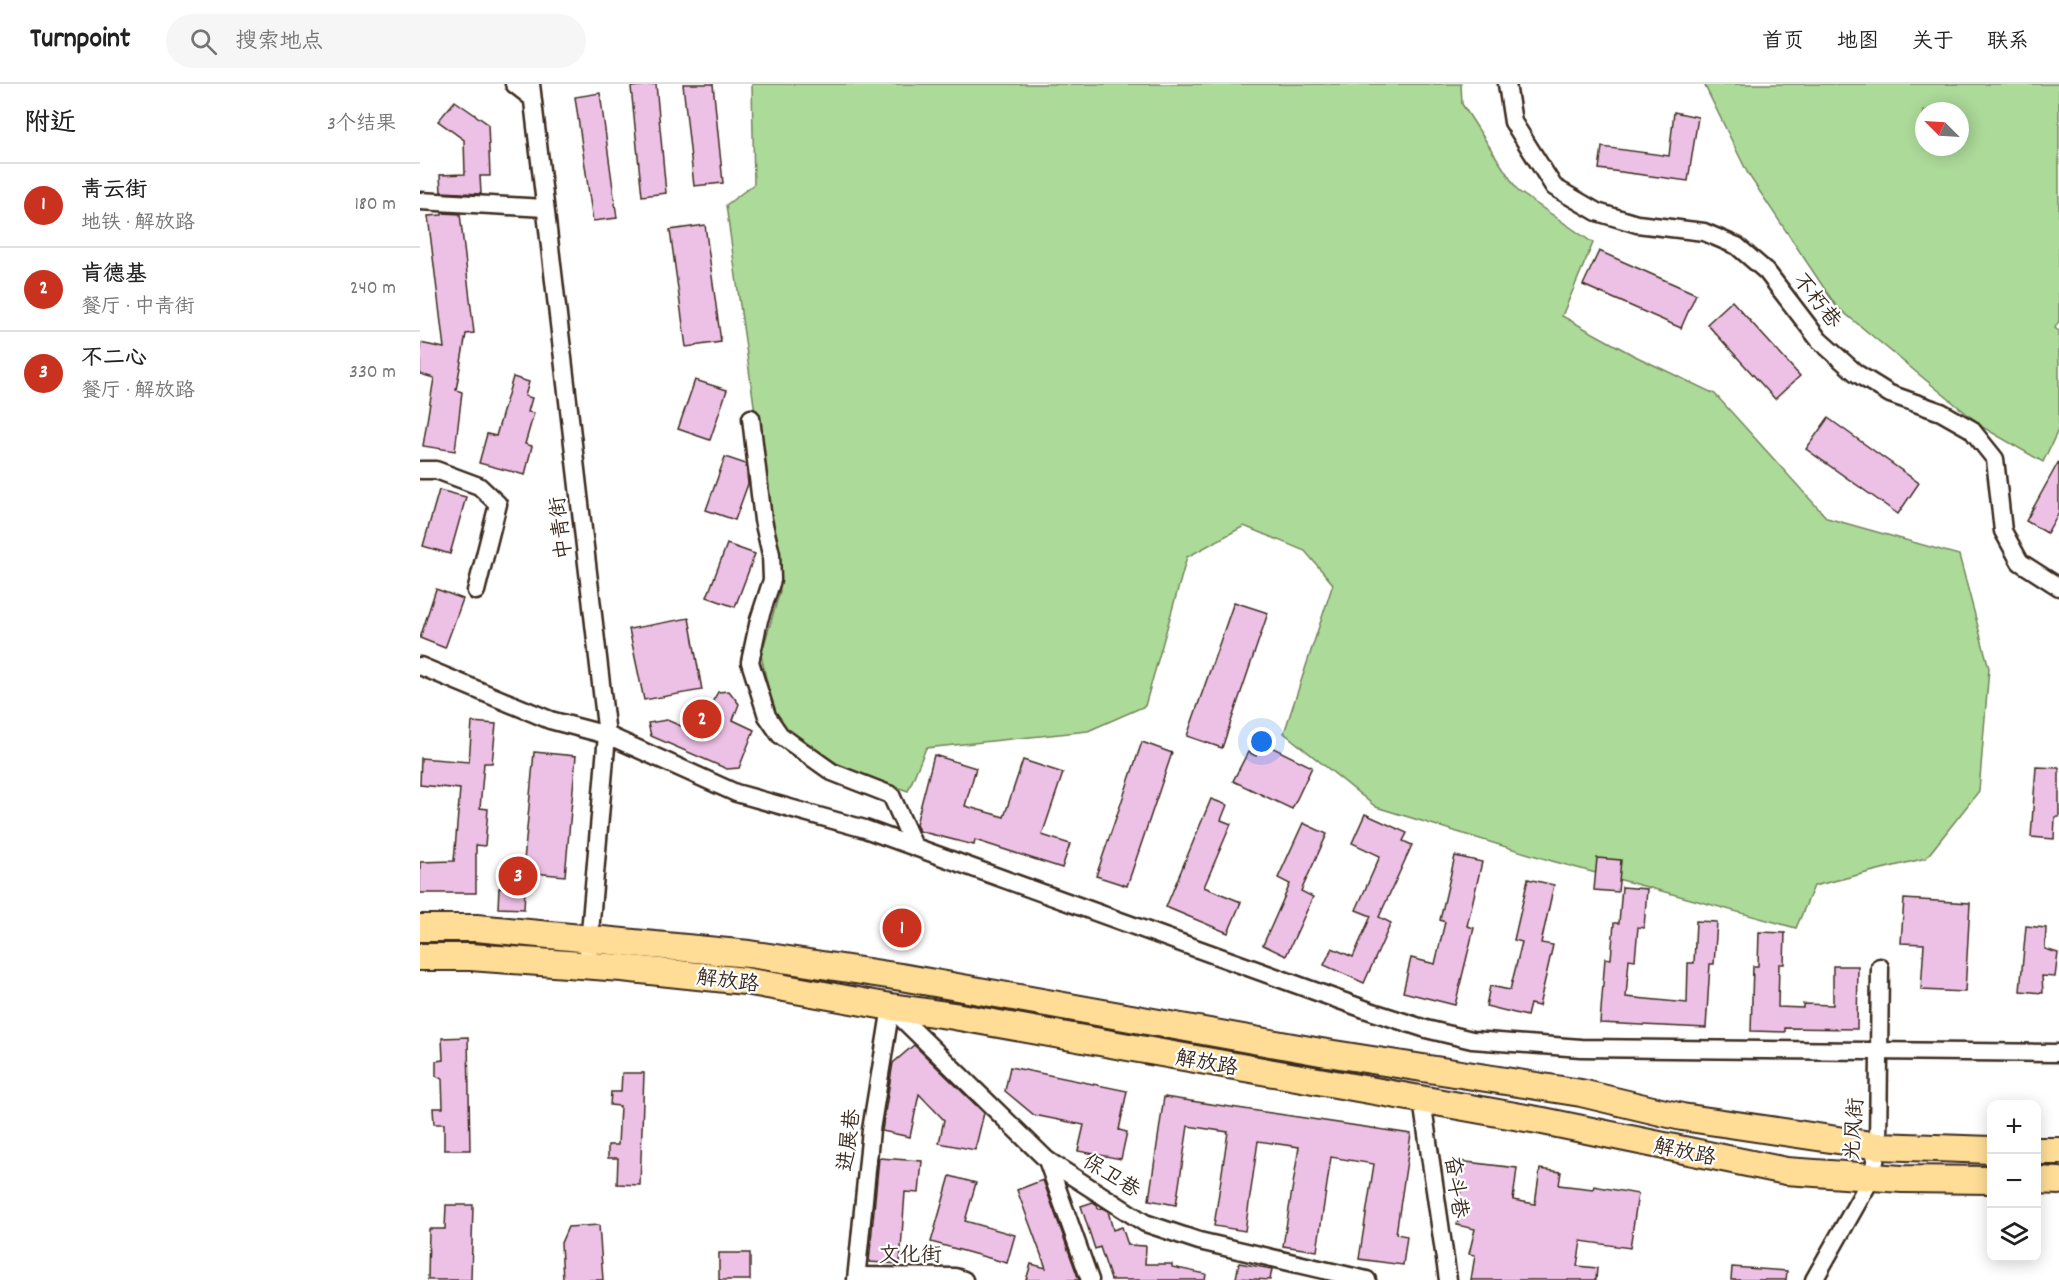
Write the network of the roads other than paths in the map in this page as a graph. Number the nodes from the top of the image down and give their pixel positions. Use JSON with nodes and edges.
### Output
{"nodes":[{"id":1,"x":514,"y":84,"type":"edge"},
{"id":2,"x":1507,"y":84,"type":"edge"},
{"id":3,"x":532,"y":91,"type":"edge"},
{"id":4,"x":420,"y":201,"type":"edge"},
{"id":5,"x":545,"y":208,"type":"junction"},
{"id":6,"x":751,"y":418,"type":"dead end"},
{"id":7,"x":420,"y":470,"type":"edge"},
{"id":8,"x":2059,"y":587,"type":"edge"},
{"id":9,"x":476,"y":591,"type":"dead end"},
{"id":10,"x":420,"y":666,"type":"edge"},
{"id":11,"x":608,"y":735,"type":"junction"},
{"id":12,"x":914,"y":846,"type":"junction"},
{"id":13,"x":420,"y":928,"type":"edge"},
{"id":14,"x":590,"y":940,"type":"junction"},
{"id":15,"x":420,"y":957,"type":"edge"},
{"id":16,"x":587,"y":967,"type":"junction"},
{"id":17,"x":1880,"y":967,"type":"dead end"},
{"id":18,"x":891,"y":1007,"type":"junction"},
{"id":19,"x":1879,"y":1052,"type":"junction"},
{"id":20,"x":2059,"y":1053,"type":"edge"},
{"id":21,"x":1422,"y":1100,"type":"junction"},
{"id":22,"x":1878,"y":1146,"type":"junction"},
{"id":23,"x":1987,"y":1149,"type":"edge"},
{"id":24,"x":2041,"y":1151,"type":"edge"},
{"id":25,"x":2059,"y":1151,"type":"edge"},
{"id":26,"x":1047,"y":1160,"type":"junction"},
{"id":27,"x":1872,"y":1177,"type":"junction"},
{"id":28,"x":1987,"y":1180,"type":"edge"},
{"id":29,"x":2041,"y":1180,"type":"edge"},
{"id":30,"x":2059,"y":1180,"type":"edge"},
{"id":31,"x":856,"y":1278,"type":"edge"},
{"id":32,"x":964,"y":1280,"type":"edge"},
{"id":33,"x":1090,"y":1280,"type":"edge"},
{"id":34,"x":1366,"y":1280,"type":"edge"},
{"id":35,"x":1448,"y":1280,"type":"edge"},
{"id":36,"x":1814,"y":1280,"type":"edge"}],
"edges":[{"from":1,"to":3,"type":"street"},
{"from":2,"to":8,"type":"street","name":"不朽巷"},
{"from":3,"to":5,"type":"street","name":"中青街"},
{"from":4,"to":5,"type":"street"},
{"from":5,"to":11,"type":"street","name":"中青街"},
{"from":6,"to":12,"type":"street"},
{"from":7,"to":9,"type":"street"},
{"from":10,"to":11,"type":"street"},
{"from":11,"to":12,"type":"street"},
{"from":11,"to":14,"type":"street","name":"中青街"},
{"from":12,"to":19,"type":"street"},
{"from":13,"to":14,"type":"main road","name":"解放路"},
{"from":14,"to":16,"type":"street","name":"中青街"},
{"from":14,"to":22,"type":"main road","name":"解放路"},
{"from":15,"to":16,"type":"main road","name":"解放路"},
{"from":16,"to":18,"type":"main road","name":"解放路"},
{"from":17,"to":19,"type":"street","name":"光风街"},
{"from":18,"to":21,"type":"main road","name":"解放路"},
{"from":18,"to":26,"type":"street","name":"保卫巷"},
{"from":18,"to":31,"type":"street","name":"进展巷"},
{"from":19,"to":20,"type":"street"},
{"from":19,"to":22,"type":"street","name":"光风街"},
{"from":21,"to":27,"type":"main road","name":"解放路"},
{"from":21,"to":35,"type":"street","name":"奋斗巷"},
{"from":22,"to":23,"type":"main road","name":"解放路"},
{"from":22,"to":27,"type":"street","name":"光风街"},
{"from":24,"to":25,"type":"main road"},
{"from":26,"to":33,"type":"street"},
{"from":26,"to":34,"type":"street","name":"保卫巷"},
{"from":27,"to":28,"type":"main road","name":"解放路"},
{"from":27,"to":36,"type":"street","name":"光风街"},
{"from":29,"to":30,"type":"main road"},
{"from":31,"to":32,"type":"street","name":"文化街"}]}
